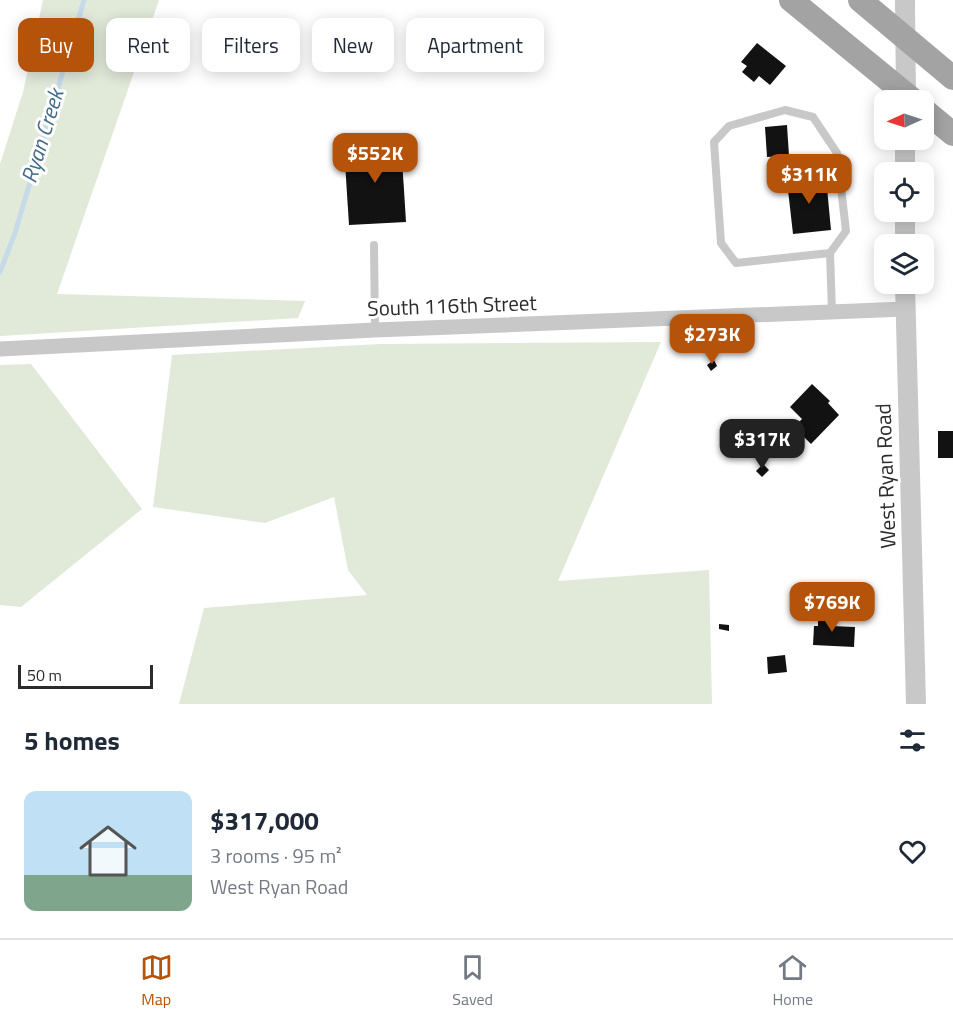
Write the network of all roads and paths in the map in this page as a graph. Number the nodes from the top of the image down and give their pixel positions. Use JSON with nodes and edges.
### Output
{"nodes":[{"id":1,"x":791,"y":0,"type":"edge"},
{"id":2,"x":860,"y":0,"type":"edge"},
{"id":3,"x":904,"y":0,"type":"edge"},
{"id":4,"x":904,"y":37,"type":"junction"},
{"id":5,"x":953,"y":78,"type":"edge"},
{"id":6,"x":898,"y":90,"type":"edge"},
{"id":7,"x":907,"y":90,"type":"edge"},
{"id":8,"x":934,"y":118,"type":"edge"},
{"id":9,"x":953,"y":134,"type":"edge"},
{"id":10,"x":374,"y":245,"type":"dead end"},
{"id":11,"x":830,"y":253,"type":"junction"},
{"id":12,"x":905,"y":294,"type":"edge"},
{"id":13,"x":905,"y":309,"type":"junction"},
{"id":14,"x":832,"y":312,"type":"junction"},
{"id":15,"x":375,"y":330,"type":"junction"},
{"id":16,"x":0,"y":349,"type":"edge"},
{"id":17,"x":916,"y":704,"type":"edge"}],
"edges":[{"from":1,"to":6,"type":"main road"},
{"from":2,"to":4,"type":"main road"},
{"from":3,"to":4,"type":"street"},
{"from":4,"to":5,"type":"main road"},
{"from":4,"to":7,"type":"street"},
{"from":8,"to":9,"type":"main road"},
{"from":10,"to":15,"type":"lane"},
{"from":11,"to":11,"type":"lane"},
{"from":11,"to":14,"type":"lane"},
{"from":12,"to":13,"type":"street","name":"West Ryan Road"},
{"from":13,"to":14,"type":"street","name":"South 116th Street"},
{"from":13,"to":17,"type":"street","name":"West Ryan Road"},
{"from":14,"to":15,"type":"street","name":"South 116th Street"},
{"from":15,"to":16,"type":"street","name":"South 116th Street"}]}
